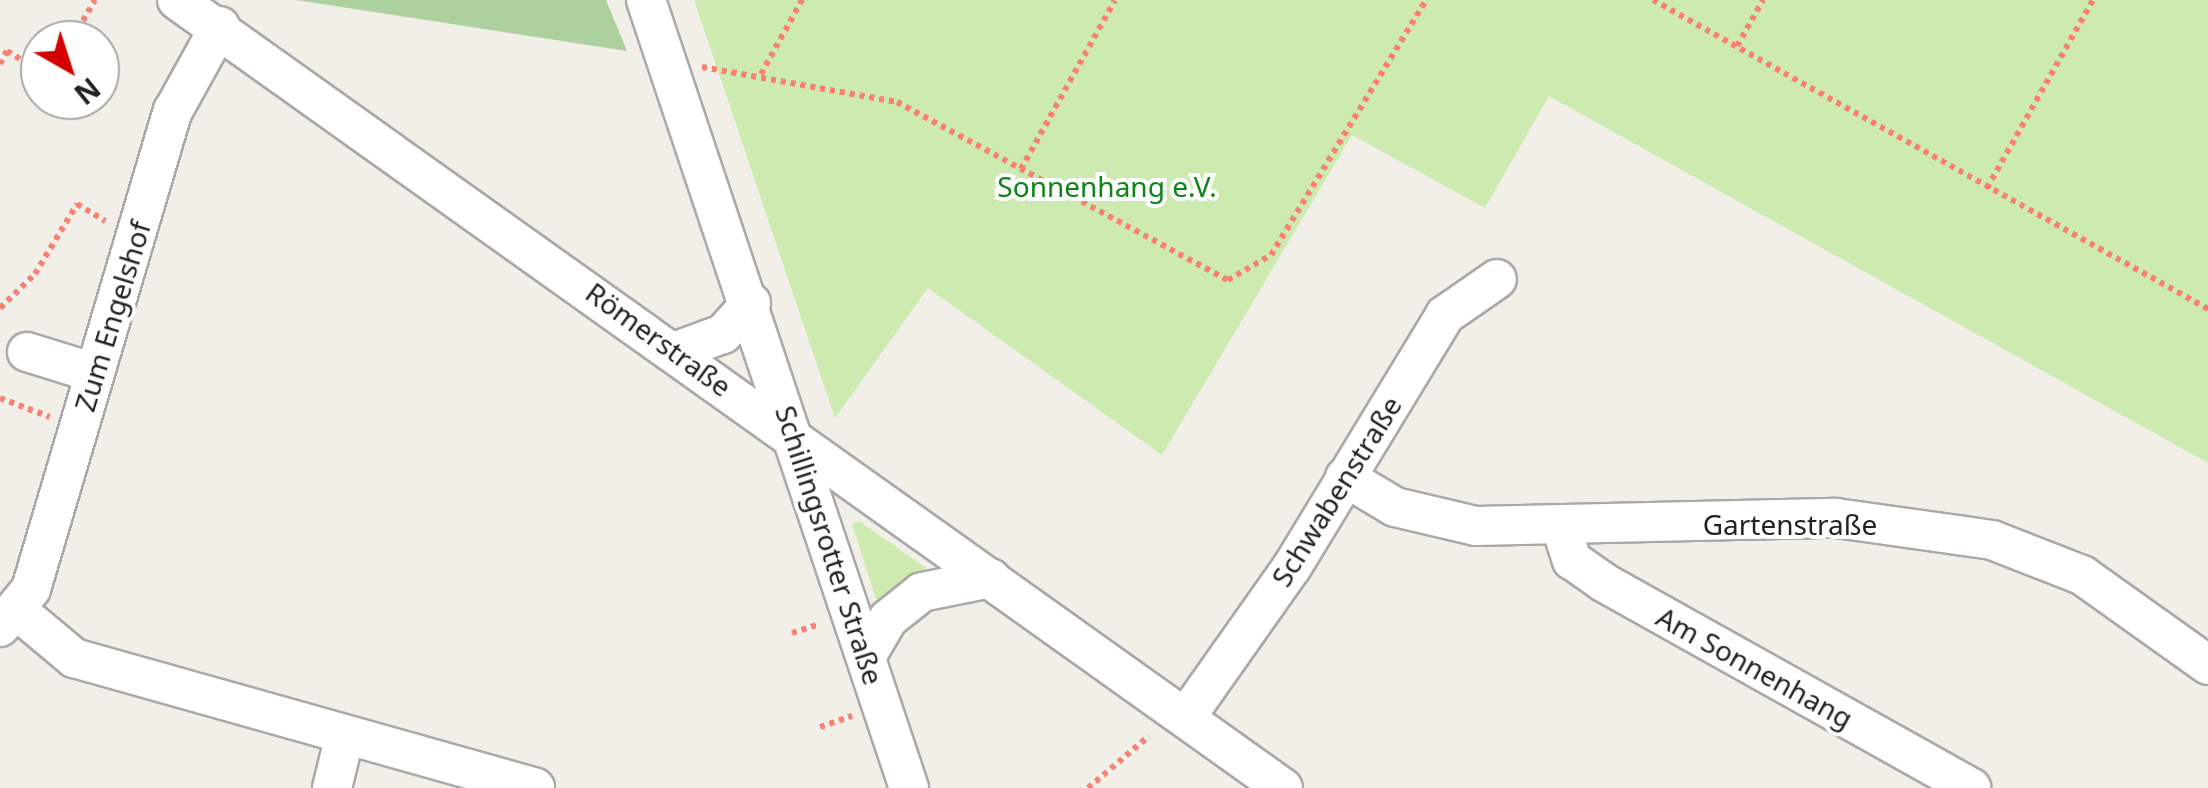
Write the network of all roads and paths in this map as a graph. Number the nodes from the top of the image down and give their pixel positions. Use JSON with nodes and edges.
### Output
{"nodes":[{"id":1,"x":177,"y":0,"type":"edge"},
{"id":2,"x":646,"y":0,"type":"edge"},
{"id":3,"x":802,"y":0,"type":"edge"},
{"id":4,"x":1115,"y":0,"type":"edge"},
{"id":5,"x":1426,"y":0,"type":"edge"},
{"id":6,"x":1654,"y":0,"type":"edge"},
{"id":7,"x":1763,"y":0,"type":"edge"},
{"id":8,"x":2092,"y":0,"type":"edge"},
{"id":9,"x":220,"y":26,"type":"junction"},
{"id":10,"x":1737,"y":46,"type":"junction"},
{"id":11,"x":20,"y":59,"type":"edge"},
{"id":12,"x":669,"y":62,"type":"junction"},
{"id":13,"x":0,"y":64,"type":"edge"},
{"id":14,"x":761,"y":74,"type":"junction"},
{"id":15,"x":1021,"y":169,"type":"junction"},
{"id":16,"x":1987,"y":188,"type":"junction"},
{"id":17,"x":138,"y":229,"type":"junction"},
{"id":18,"x":1497,"y":279,"type":"dead end"},
{"id":19,"x":751,"y":303,"type":"junction"},
{"id":20,"x":0,"y":308,"type":"edge"},
{"id":21,"x":2208,"y":309,"type":"edge"},
{"id":22,"x":676,"y":351,"type":"junction"},
{"id":23,"x":28,"y":352,"type":"dead end"},
{"id":24,"x":95,"y":373,"type":"junction"},
{"id":25,"x":0,"y":398,"type":"edge"},
{"id":26,"x":78,"y":430,"type":"junction"},
{"id":27,"x":796,"y":437,"type":"junction"},
{"id":28,"x":1345,"y":477,"type":"junction"},
{"id":29,"x":1561,"y":527,"type":"junction"},
{"id":30,"x":991,"y":578,"type":"junction"},
{"id":31,"x":9,"y":620,"type":"edge"},
{"id":32,"x":866,"y":657,"type":"junction"},
{"id":33,"x":2208,"y":665,"type":"edge"},
{"id":34,"x":1186,"y":718,"type":"junction"},
{"id":35,"x":345,"y":735,"type":"junction"},
{"id":36,"x":332,"y":788,"type":"edge"},
{"id":37,"x":535,"y":788,"type":"edge"},
{"id":38,"x":909,"y":788,"type":"edge"},
{"id":39,"x":1088,"y":788,"type":"edge"},
{"id":40,"x":1284,"y":788,"type":"edge"},
{"id":41,"x":1971,"y":788,"type":"edge"}],
"edges":[{"from":1,"to":9,"type":"street","name":"Römerstraße"},
{"from":2,"to":12,"type":"street","name":"Schillingsrotter Straße"},
{"from":3,"to":14,"type":"path"},
{"from":4,"to":15,"type":"path"},
{"from":5,"to":15,"type":"path"},
{"from":6,"to":10,"type":"path"},
{"from":7,"to":10,"type":"path"},
{"from":8,"to":16,"type":"path"},
{"from":9,"to":17,"type":"street","name":"Zum Engelshof"},
{"from":9,"to":22,"type":"street","name":"Römerstraße"},
{"from":10,"to":16,"type":"path"},
{"from":11,"to":13,"type":"path"},
{"from":12,"to":14,"type":"path"},
{"from":12,"to":19,"type":"street","name":"Schillingsrotter Straße"},
{"from":14,"to":15,"type":"path"},
{"from":16,"to":21,"type":"path"},
{"from":17,"to":20,"type":"path"},
{"from":17,"to":24,"type":"street","name":"Zum Engelshof"},
{"from":18,"to":28,"type":"street","name":"Schwabenstraße"},
{"from":19,"to":22,"type":"street"},
{"from":19,"to":27,"type":"street","name":"Schillingsrotter Straße"},
{"from":22,"to":27,"type":"street","name":"Römerstraße"},
{"from":23,"to":24,"type":"street"},
{"from":24,"to":26,"type":"street","name":"Zum Engelshof"},
{"from":25,"to":26,"type":"path"},
{"from":26,"to":31,"type":"street","name":"Zum Engelshof"},
{"from":27,"to":30,"type":"street","name":"Römerstraße"},
{"from":27,"to":32,"type":"street","name":"Schillingsrotter Straße"},
{"from":28,"to":29,"type":"street","name":"Gartenstraße"},
{"from":28,"to":34,"type":"street","name":"Schwabenstraße"},
{"from":29,"to":33,"type":"street","name":"Gartenstraße"},
{"from":29,"to":41,"type":"street","name":"Am Sonnenhang"},
{"from":30,"to":32,"type":"street"},
{"from":30,"to":34,"type":"street","name":"Römerstraße"},
{"from":31,"to":35,"type":"street","name":"Zum Engelshof"},
{"from":32,"to":38,"type":"street","name":"Schillingsrotter Straße"},
{"from":34,"to":39,"type":"path"},
{"from":34,"to":40,"type":"street","name":"Römerstraße"},
{"from":35,"to":36,"type":"street"},
{"from":35,"to":37,"type":"street","name":"Zum Engelshof"}]}
